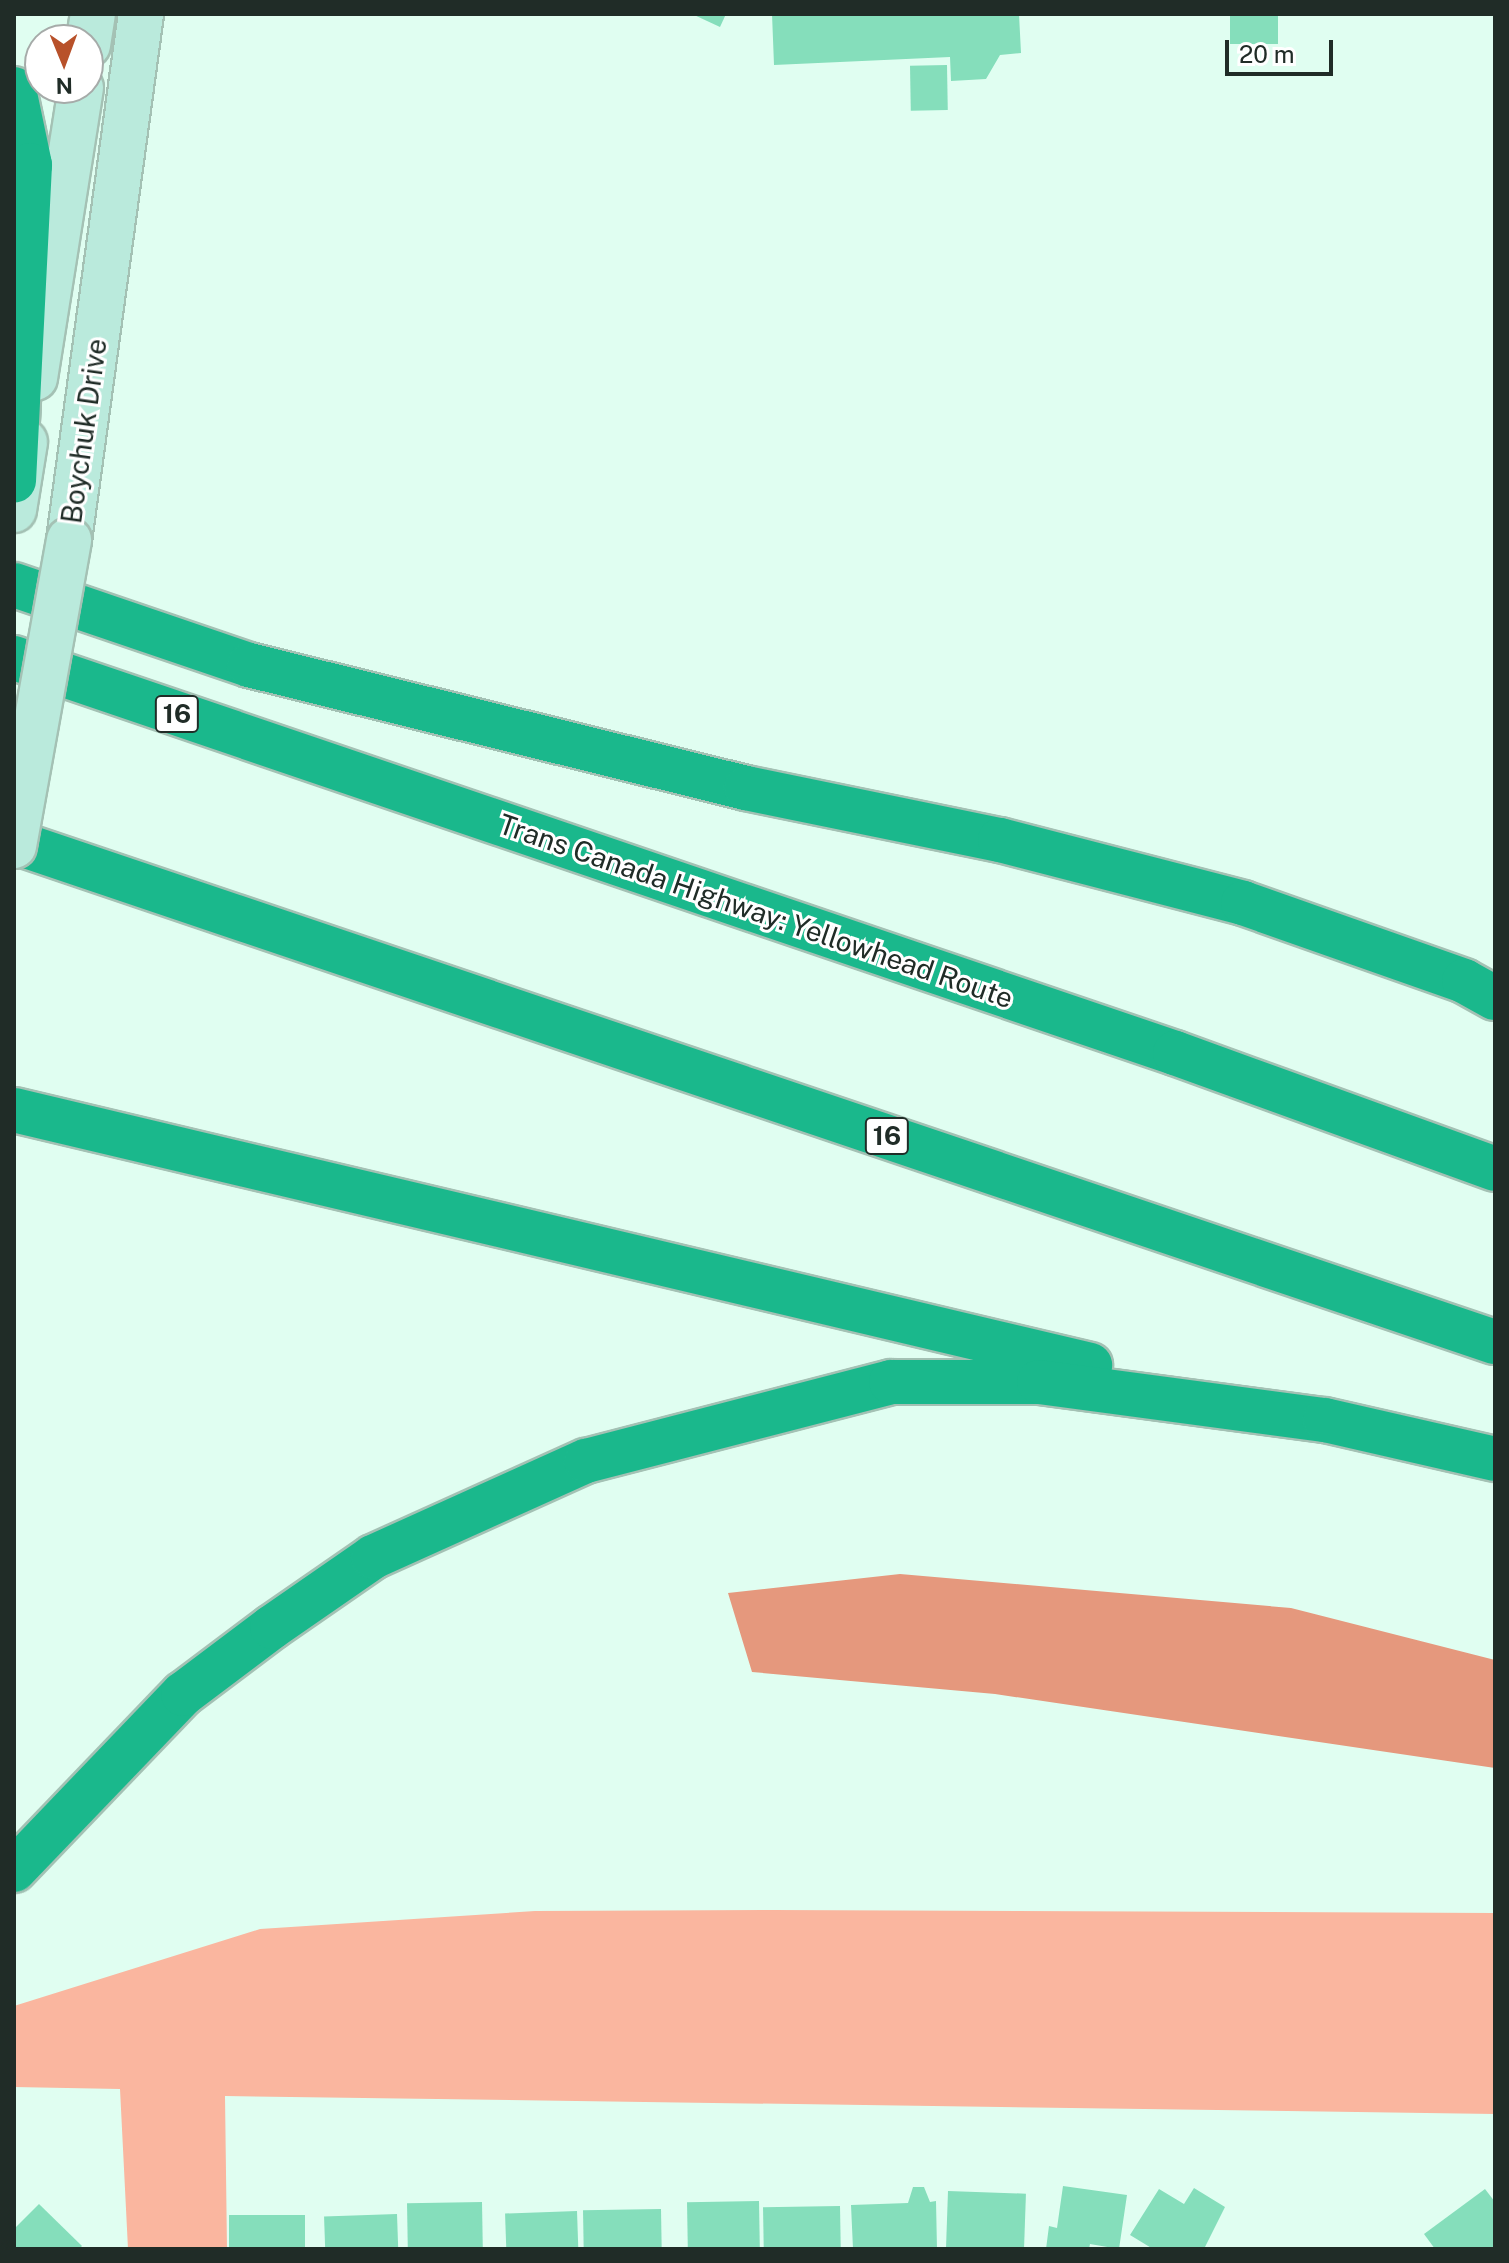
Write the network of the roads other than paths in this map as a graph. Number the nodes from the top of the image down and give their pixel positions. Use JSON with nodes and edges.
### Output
{"nodes":[{"id":1,"x":141,"y":14,"type":"edge"},
{"id":2,"x":14,"y":89,"type":"edge"},
{"id":3,"x":78,"y":104,"type":"edge"},
{"id":4,"x":14,"y":481,"type":"edge"},
{"id":5,"x":14,"y":510,"type":"edge"},
{"id":6,"x":14,"y":585,"type":"edge"},
{"id":7,"x":14,"y":658,"type":"edge"},
{"id":8,"x":14,"y":844,"type":"edge"},
{"id":9,"x":1495,"y":998,"type":"edge"},
{"id":10,"x":14,"y":1110,"type":"edge"},
{"id":11,"x":1495,"y":1169,"type":"edge"},
{"id":12,"x":1495,"y":1342,"type":"edge"},
{"id":13,"x":1325,"y":1420,"type":"junction"},
{"id":14,"x":1495,"y":1459,"type":"edge"},
{"id":15,"x":14,"y":1870,"type":"edge"}],
"edges":[{"from":1,"to":8,"type":"main road","name":"Boychuk Drive","bridge":true},
{"from":2,"to":4,"type":"highway"},
{"from":3,"to":5,"type":"main road","name":"Boychuk Drive"},
{"from":6,"to":9,"type":"highway"},
{"from":7,"to":11,"type":"highway","name":"Trans Canada Highway: Yellowhead Route","number":"16"},
{"from":8,"to":12,"type":"highway","number":"16"},
{"from":10,"to":13,"type":"highway"},
{"from":13,"to":14,"type":"highway"},
{"from":13,"to":15,"type":"highway"}]}
